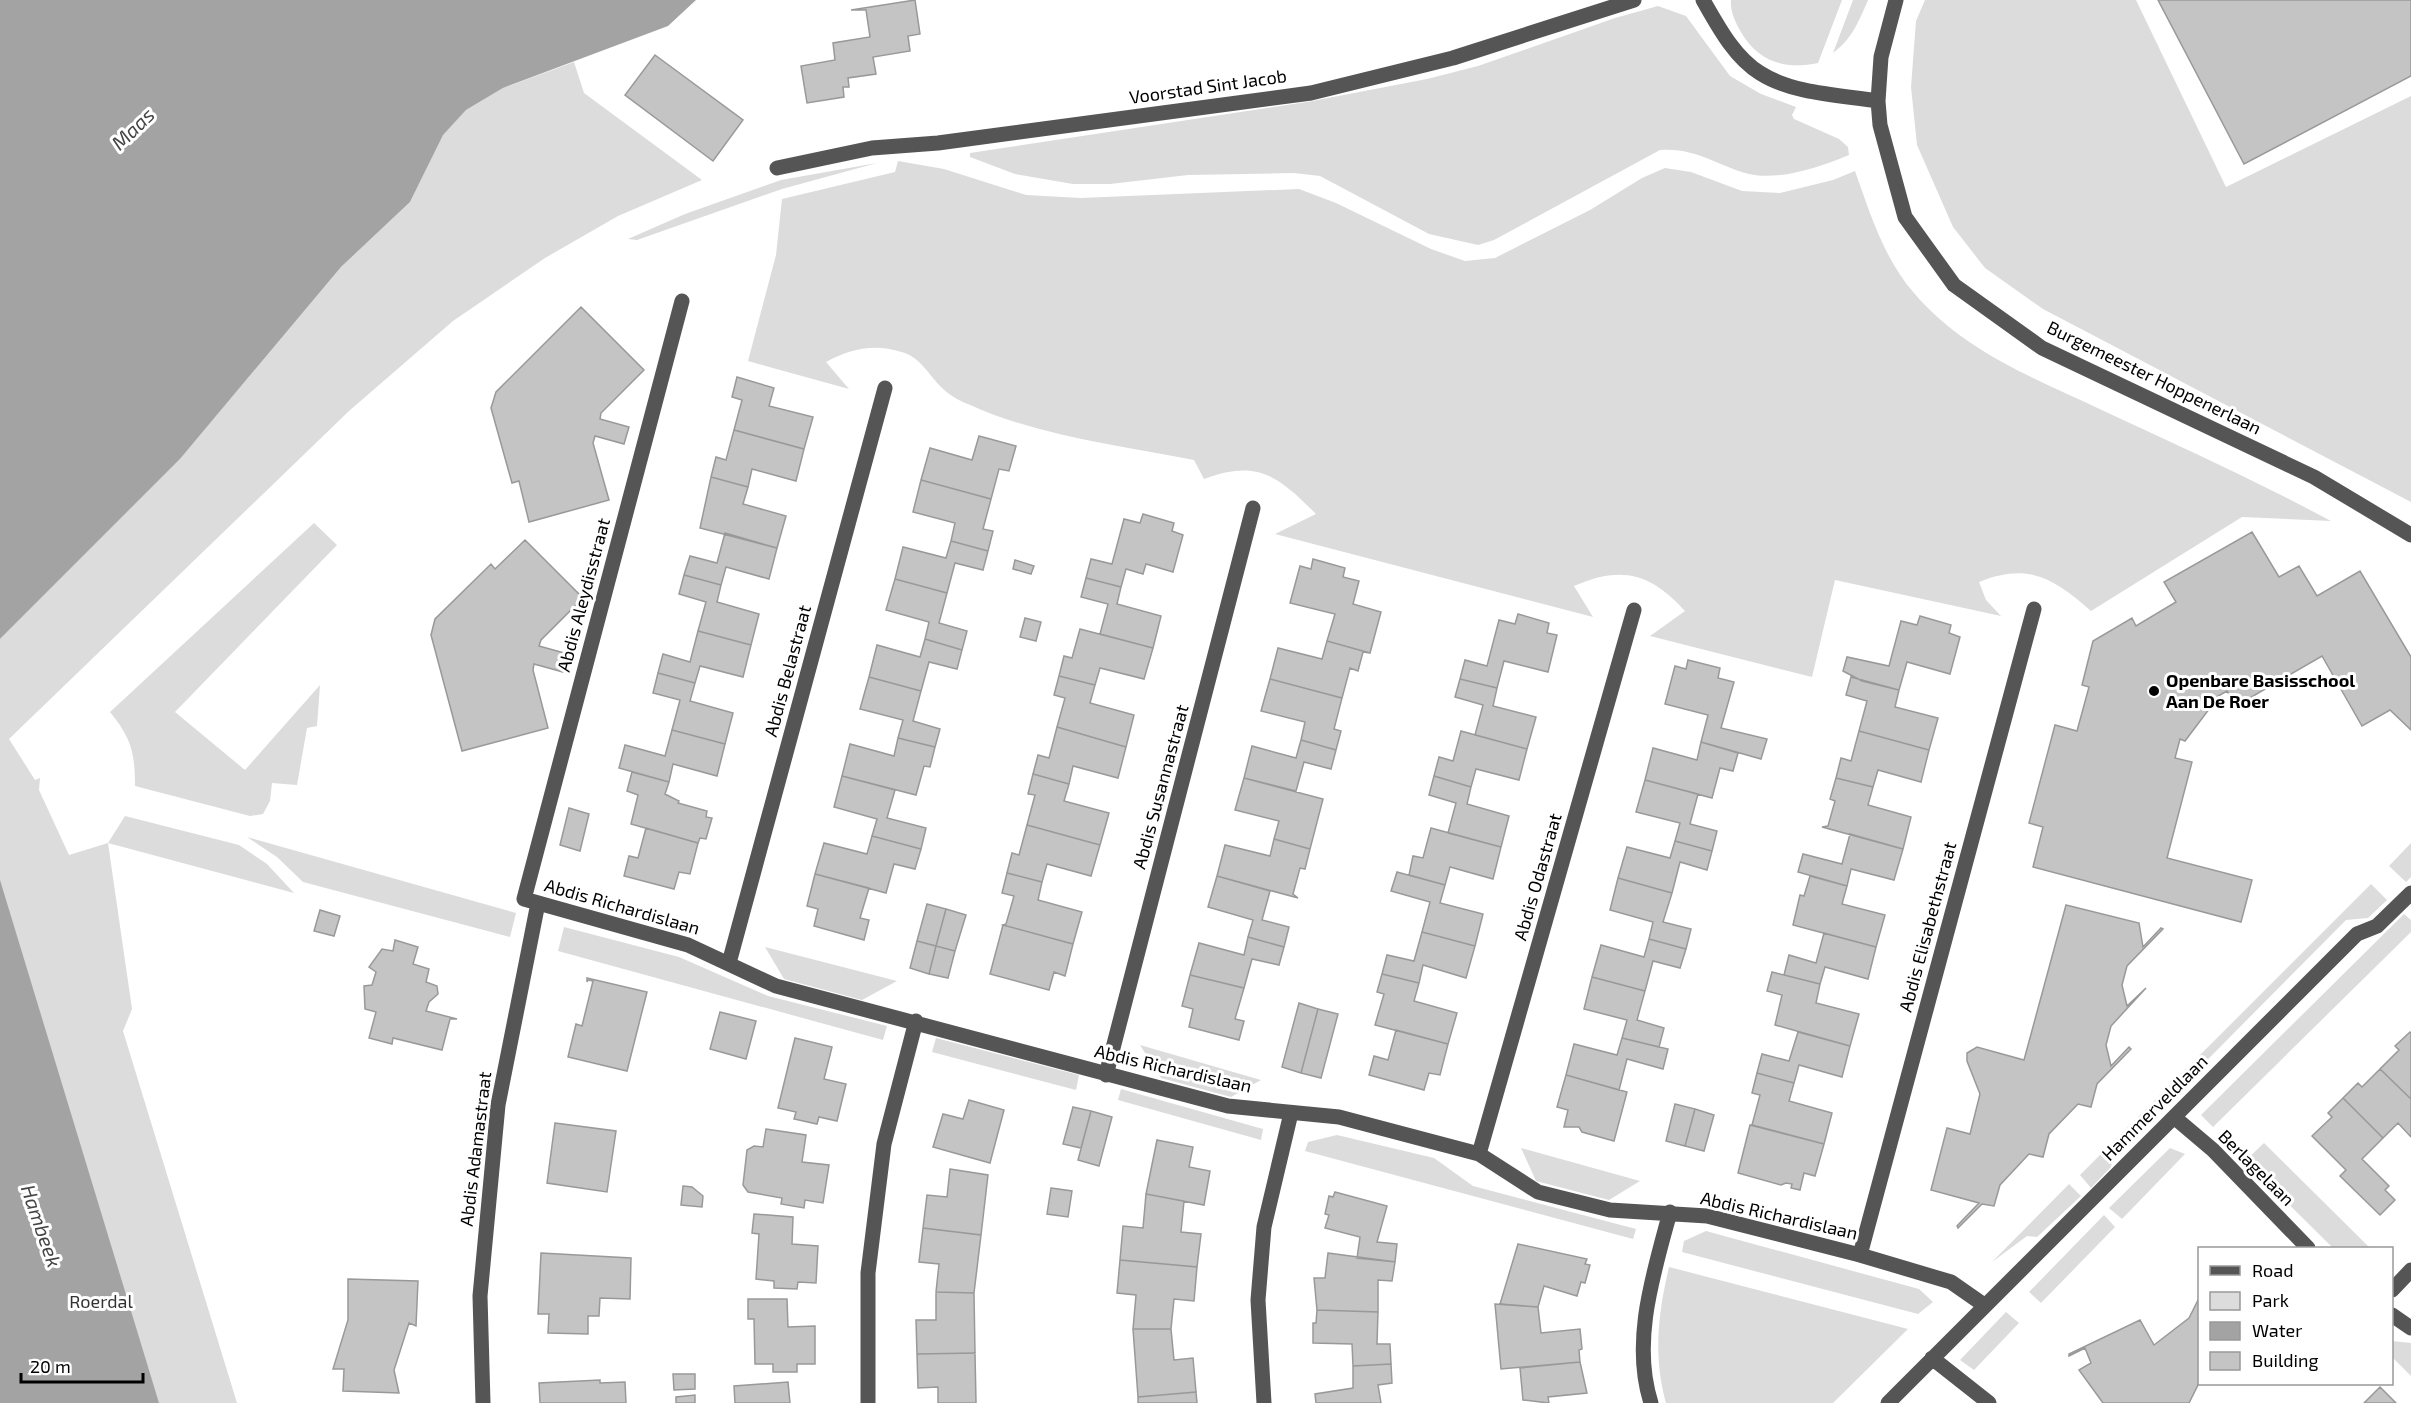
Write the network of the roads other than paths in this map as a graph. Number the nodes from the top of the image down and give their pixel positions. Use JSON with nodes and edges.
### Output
{"nodes":[{"id":1,"x":1634,"y":0,"type":"edge"},
{"id":2,"x":1703,"y":0,"type":"edge"},
{"id":3,"x":1896,"y":0,"type":"edge"},
{"id":4,"x":1878,"y":101,"type":"junction"},
{"id":5,"x":777,"y":168,"type":"dead end"},
{"id":6,"x":682,"y":301,"type":"dead end"},
{"id":7,"x":885,"y":388,"type":"dead end"},
{"id":8,"x":1253,"y":508,"type":"dead end"},
{"id":9,"x":2411,"y":536,"type":"edge"},
{"id":10,"x":2034,"y":609,"type":"dead end"},
{"id":11,"x":1634,"y":610,"type":"dead end"},
{"id":12,"x":2411,"y":893,"type":"edge"},
{"id":13,"x":531,"y":901,"type":"junction"},
{"id":14,"x":729,"y":963,"type":"junction"},
{"id":15,"x":916,"y":1022,"type":"junction"},
{"id":16,"x":1107,"y":1075,"type":"junction"},
{"id":17,"x":1291,"y":1113,"type":"junction"},
{"id":18,"x":2174,"y":1117,"type":"junction"},
{"id":19,"x":1479,"y":1154,"type":"junction"},
{"id":20,"x":1670,"y":1212,"type":"junction"},
{"id":21,"x":2307,"y":1247,"type":"edge"},
{"id":22,"x":1860,"y":1255,"type":"junction"},
{"id":23,"x":2411,"y":1270,"type":"edge"},
{"id":24,"x":2393,"y":1288,"type":"edge"},
{"id":25,"x":1984,"y":1305,"type":"junction"},
{"id":26,"x":2393,"y":1316,"type":"edge"},
{"id":27,"x":2411,"y":1328,"type":"edge"},
{"id":28,"x":1932,"y":1358,"type":"junction"},
{"id":29,"x":483,"y":1403,"type":"edge"},
{"id":30,"x":868,"y":1403,"type":"edge"},
{"id":31,"x":1264,"y":1403,"type":"edge"},
{"id":32,"x":1651,"y":1403,"type":"edge"},
{"id":33,"x":1888,"y":1403,"type":"edge"},
{"id":34,"x":1989,"y":1403,"type":"edge"}],
"edges":[{"from":1,"to":5,"type":"street","name":"Voorstad Sint Jacob"},
{"from":2,"to":4,"type":"street"},
{"from":3,"to":4,"type":"street"},
{"from":4,"to":9,"type":"street","name":"Burgemeester Hoppenerlaan"},
{"from":6,"to":13,"type":"street","name":"Abdis Aleydisstraat"},
{"from":7,"to":14,"type":"street","name":"Abdis Belastraat"},
{"from":8,"to":16,"type":"street","name":"Abdis Susannastraat"},
{"from":10,"to":22,"type":"street","name":"Abdis Elisabethstraat"},
{"from":11,"to":19,"type":"street","name":"Abdis Odastraat"},
{"from":12,"to":18,"type":"street","name":"Hammerveldlaan"},
{"from":13,"to":14,"type":"street","name":"Abdis Richardislaan"},
{"from":13,"to":29,"type":"street","name":"Abdis Adamastraat"},
{"from":14,"to":15,"type":"street","name":"Abdis Richardislaan"},
{"from":15,"to":16,"type":"street","name":"Abdis Richardislaan"},
{"from":15,"to":30,"type":"street"},
{"from":16,"to":17,"type":"street","name":"Abdis Richardislaan"},
{"from":17,"to":19,"type":"street","name":"Abdis Richardislaan"},
{"from":17,"to":31,"type":"street"},
{"from":18,"to":21,"type":"street","name":"Berlagelaan"},
{"from":18,"to":25,"type":"street","name":"Hammerveldlaan"},
{"from":19,"to":20,"type":"street","name":"Abdis Richardislaan"},
{"from":20,"to":22,"type":"street","name":"Abdis Richardislaan"},
{"from":20,"to":32,"type":"street"},
{"from":22,"to":25,"type":"street","name":"Abdis Richardislaan"},
{"from":23,"to":24,"type":"street"},
{"from":25,"to":28,"type":"street","name":"Hammerveldlaan"},
{"from":26,"to":27,"type":"street"},
{"from":28,"to":33,"type":"street","name":"Hammerveldlaan"},
{"from":28,"to":34,"type":"street"}]}
